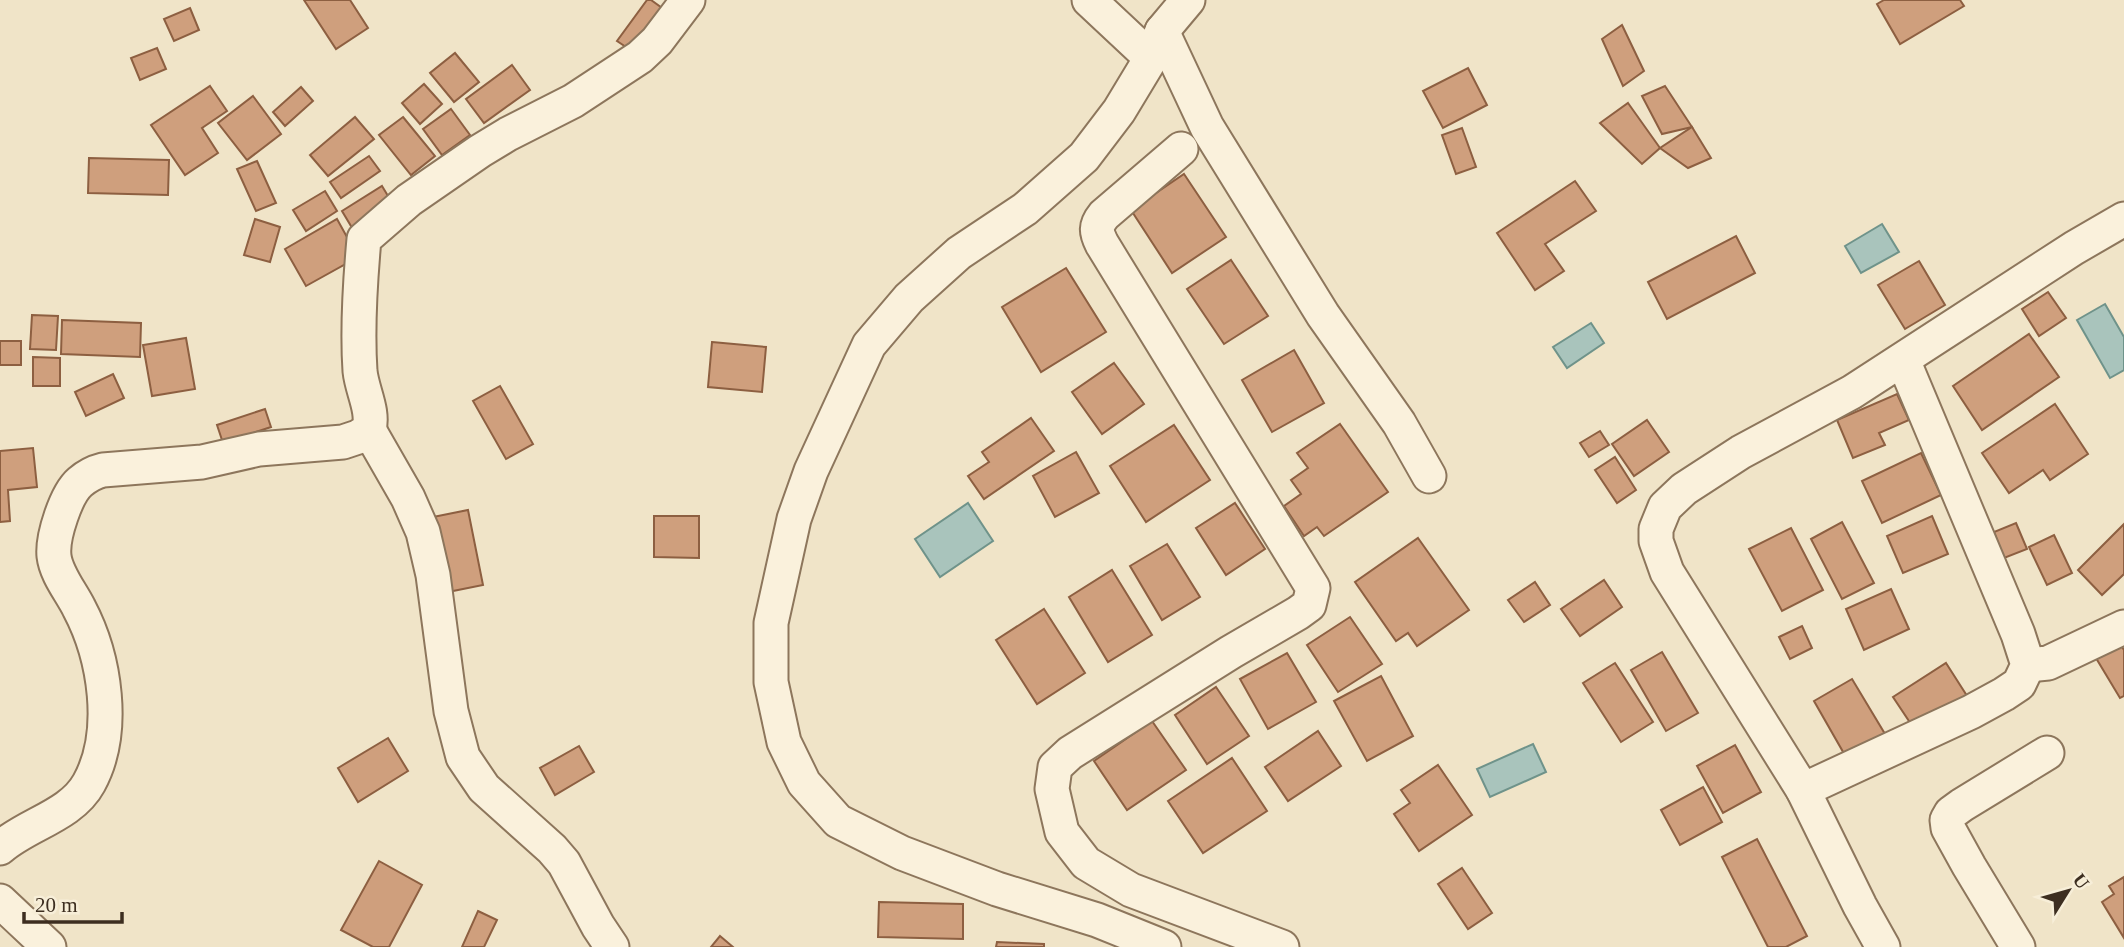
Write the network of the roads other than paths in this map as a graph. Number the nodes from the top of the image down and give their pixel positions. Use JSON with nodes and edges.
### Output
{"nodes":[{"id":1,"x":688,"y":0,"type":"edge"},
{"id":2,"x":1089,"y":0,"type":"edge"},
{"id":3,"x":1188,"y":0,"type":"edge"},
{"id":4,"x":1156,"y":44,"type":"junction"},
{"id":5,"x":1181,"y":149,"type":"dead end"},
{"id":6,"x":2124,"y":219,"type":"edge"},
{"id":7,"x":1903,"y":360,"type":"junction"},
{"id":8,"x":369,"y":430,"type":"junction"},
{"id":9,"x":1429,"y":476,"type":"dead end"},
{"id":10,"x":2124,"y":626,"type":"edge"},
{"id":11,"x":2028,"y":665,"type":"junction"},
{"id":12,"x":2047,"y":753,"type":"dead end"},
{"id":13,"x":1803,"y":790,"type":"junction"},
{"id":14,"x":0,"y":848,"type":"edge"},
{"id":15,"x":0,"y":901,"type":"edge"},
{"id":16,"x":1218,"y":936,"type":"edge"},
{"id":17,"x":50,"y":947,"type":"edge"},
{"id":18,"x":612,"y":947,"type":"edge"},
{"id":19,"x":1164,"y":947,"type":"edge"},
{"id":20,"x":1282,"y":947,"type":"edge"},
{"id":21,"x":1882,"y":947,"type":"edge"},
{"id":22,"x":2018,"y":947,"type":"edge"}],
"edges":[{"from":1,"to":8,"type":"street"},
{"from":2,"to":4,"type":"street"},
{"from":3,"to":4,"type":"street"},
{"from":4,"to":9,"type":"street"},
{"from":4,"to":19,"type":"street"},
{"from":5,"to":16,"type":"street"},
{"from":6,"to":7,"type":"street"},
{"from":7,"to":11,"type":"street"},
{"from":7,"to":13,"type":"street"},
{"from":8,"to":14,"type":"street"},
{"from":8,"to":18,"type":"street"},
{"from":10,"to":11,"type":"street"},
{"from":11,"to":13,"type":"street"},
{"from":12,"to":22,"type":"street"},
{"from":13,"to":21,"type":"street"},
{"from":15,"to":17,"type":"street"},
{"from":16,"to":20,"type":"street"}]}
